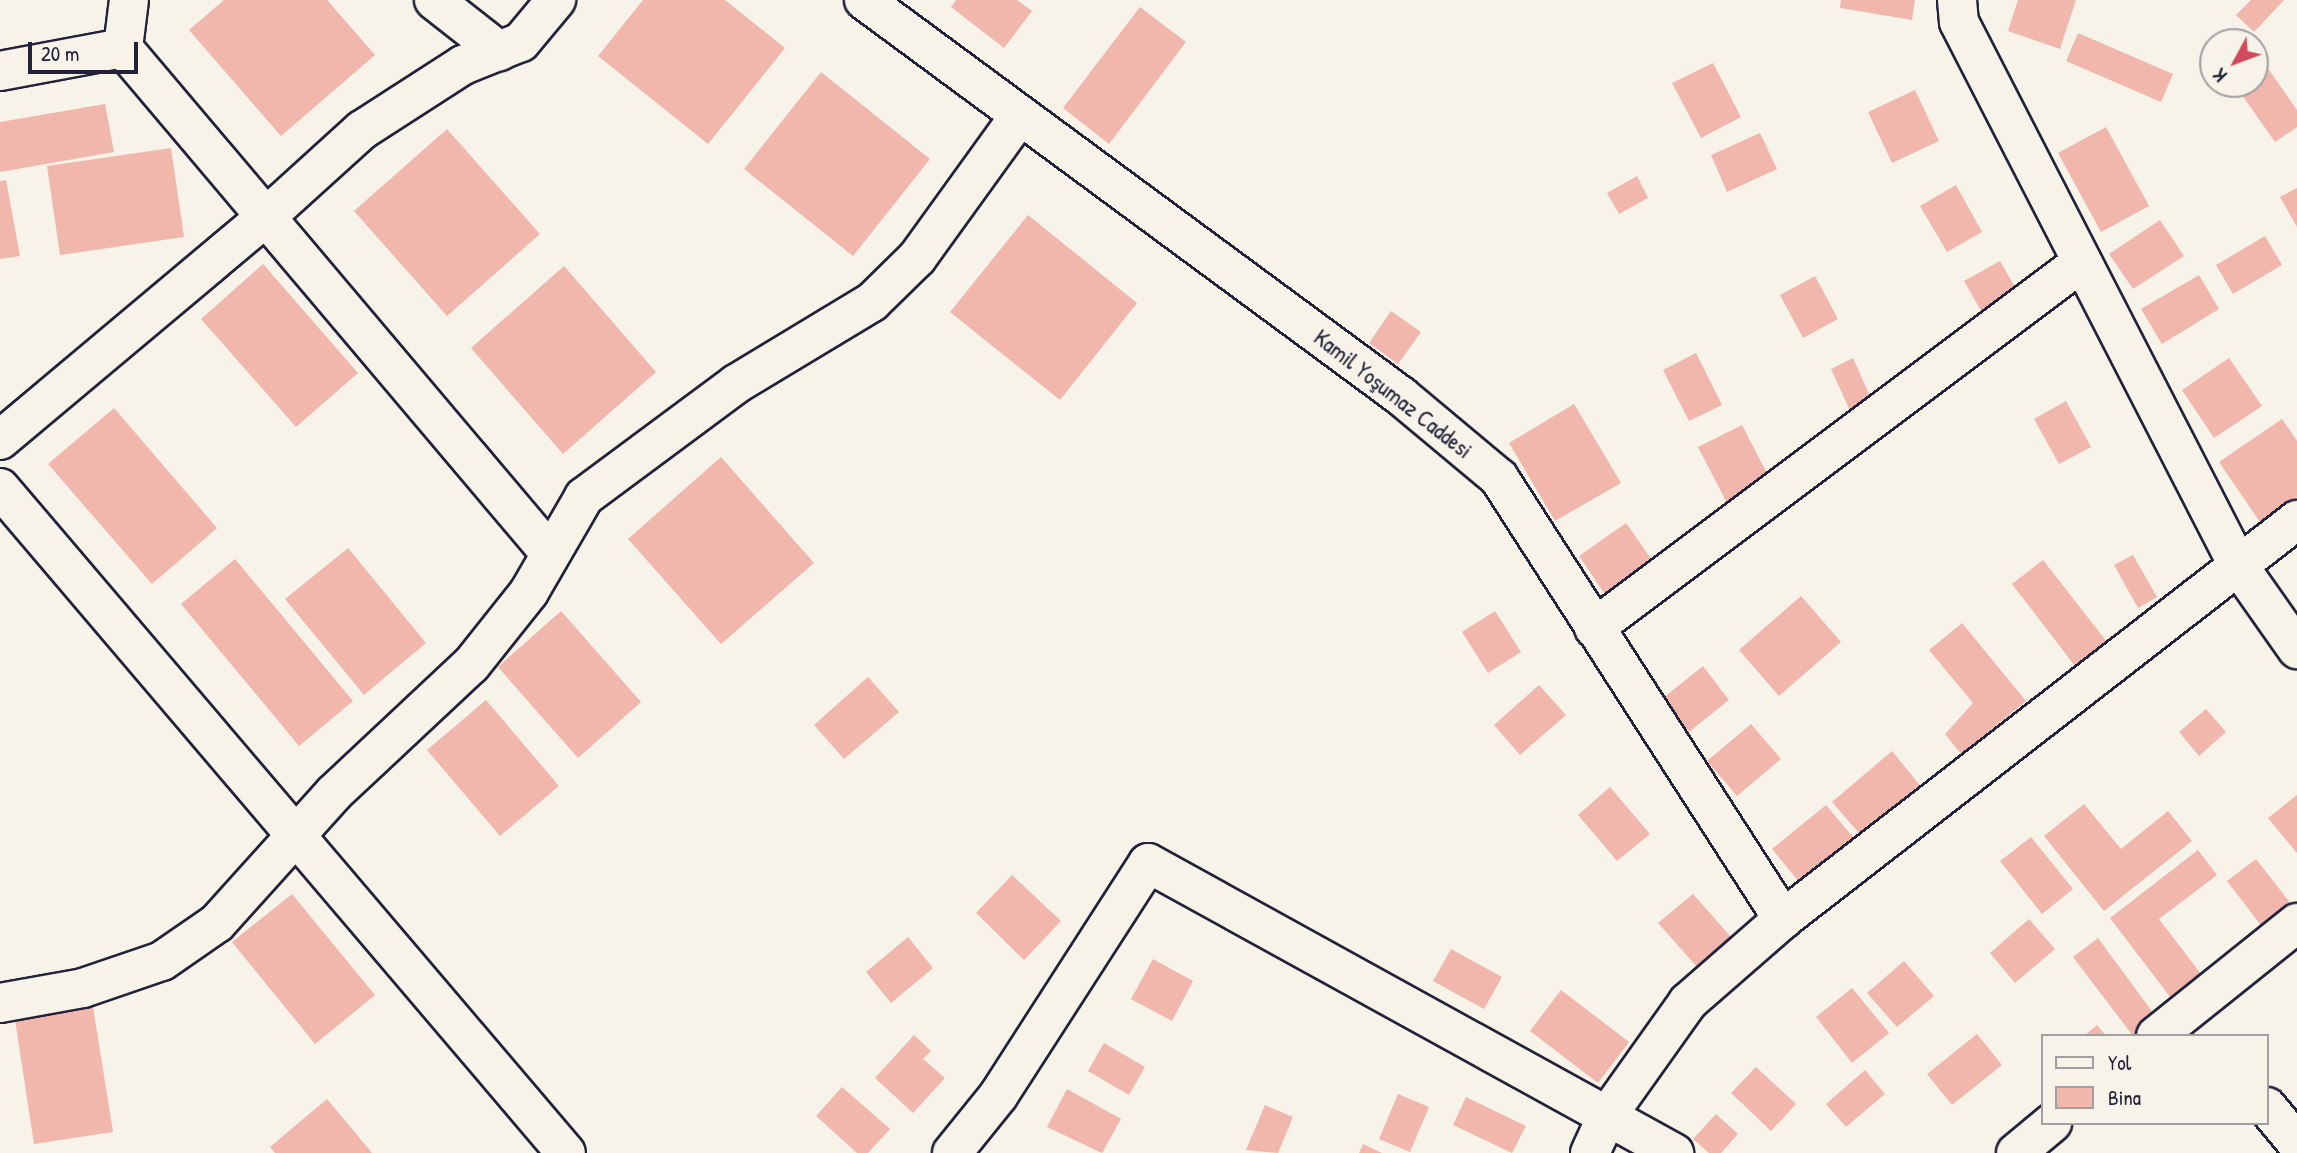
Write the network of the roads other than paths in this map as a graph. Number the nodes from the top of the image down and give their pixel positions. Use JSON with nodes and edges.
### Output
{"nodes":[{"id":1,"x":130,"y":0,"type":"edge"},
{"id":2,"x":434,"y":0,"type":"edge"},
{"id":3,"x":556,"y":0,"type":"edge"},
{"id":4,"x":864,"y":0,"type":"edge"},
{"id":5,"x":1957,"y":0,"type":"edge"},
{"id":6,"x":123,"y":48,"type":"junction"},
{"id":7,"x":499,"y":51,"type":"junction"},
{"id":8,"x":0,"y":71,"type":"edge"},
{"id":9,"x":1020,"y":115,"type":"junction"},
{"id":10,"x":266,"y":217,"type":"junction"},
{"id":11,"x":2082,"y":262,"type":"junction"},
{"id":12,"x":0,"y":440,"type":"edge"},
{"id":13,"x":0,"y":488,"type":"edge"},
{"id":14,"x":2297,"y":520,"type":"edge"},
{"id":15,"x":549,"y":552,"type":"junction"},
{"id":16,"x":2238,"y":565,"type":"junction"},
{"id":17,"x":1594,"y":628,"type":"junction"},
{"id":18,"x":2297,"y":649,"type":"edge"},
{"id":19,"x":294,"y":838,"type":"junction"},
{"id":20,"x":1783,"y":919,"type":"junction"},
{"id":21,"x":2297,"y":923,"type":"edge"},
{"id":22,"x":0,"y":1003,"type":"edge"},
{"id":23,"x":2198,"y":1023,"type":"edge"},
{"id":24,"x":2162,"y":1034,"type":"edge"},
{"id":25,"x":2269,"y":1109,"type":"edge"},
{"id":26,"x":1607,"y":1116,"type":"junction"},
{"id":27,"x":2050,"y":1125,"type":"edge"},
{"id":28,"x":2297,"y":1143,"type":"edge"},
{"id":29,"x":566,"y":1153,"type":"edge"},
{"id":30,"x":952,"y":1153,"type":"edge"},
{"id":31,"x":1590,"y":1153,"type":"edge"},
{"id":32,"x":1674,"y":1153,"type":"edge"},
{"id":33,"x":2016,"y":1153,"type":"edge"}],
"edges":[{"from":1,"to":6,"type":"street"},
{"from":2,"to":7,"type":"street"},
{"from":3,"to":7,"type":"street"},
{"from":4,"to":9,"type":"street","name":"Kamil Yoşumaz Caddesi"},
{"from":5,"to":11,"type":"street"},
{"from":6,"to":8,"type":"street"},
{"from":6,"to":10,"type":"street"},
{"from":7,"to":10,"type":"street"},
{"from":9,"to":15,"type":"street"},
{"from":9,"to":17,"type":"street","name":"Kamil Yoşumaz Caddesi"},
{"from":10,"to":12,"type":"street"},
{"from":10,"to":15,"type":"street"},
{"from":11,"to":16,"type":"street"},
{"from":11,"to":17,"type":"street"},
{"from":13,"to":19,"type":"street"},
{"from":14,"to":16,"type":"street"},
{"from":15,"to":19,"type":"street"},
{"from":16,"to":18,"type":"street"},
{"from":16,"to":20,"type":"street"},
{"from":17,"to":20,"type":"street","name":"Kamil Yoşumaz Caddesi"},
{"from":19,"to":22,"type":"street"},
{"from":19,"to":29,"type":"street"},
{"from":20,"to":26,"type":"street"},
{"from":21,"to":23,"type":"street"},
{"from":23,"to":24,"type":"street"},
{"from":25,"to":28,"type":"street"},
{"from":26,"to":30,"type":"street"},
{"from":26,"to":31,"type":"street"},
{"from":26,"to":32,"type":"street"},
{"from":27,"to":33,"type":"street"}]}
